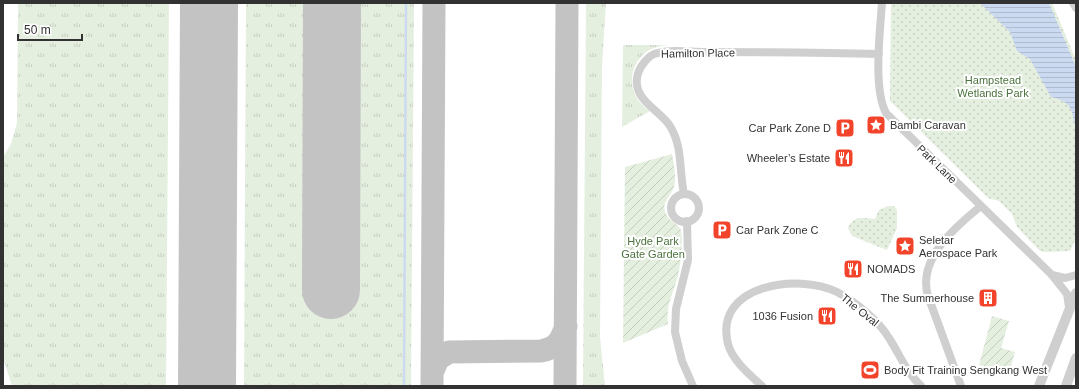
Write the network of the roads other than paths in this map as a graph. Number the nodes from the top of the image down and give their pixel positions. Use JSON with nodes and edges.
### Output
{"nodes":[{"id":1,"x":882,"y":3,"type":"edge"},
{"id":2,"x":1073,"y":3,"type":"edge"},
{"id":3,"x":1076,"y":8,"type":"edge"},
{"id":4,"x":879,"y":54,"type":"junction"},
{"id":5,"x":684,"y":194,"type":"junction"},
{"id":6,"x":981,"y":206,"type":"junction"},
{"id":7,"x":687,"y":221,"type":"junction"},
{"id":8,"x":1052,"y":275,"type":"junction"},
{"id":9,"x":1076,"y":275,"type":"edge"},
{"id":10,"x":1076,"y":293,"type":"edge"},
{"id":11,"x":1069,"y":307,"type":"junction"},
{"id":12,"x":1076,"y":358,"type":"edge"},
{"id":13,"x":914,"y":383,"type":"edge"},
{"id":14,"x":693,"y":386,"type":"edge"},
{"id":15,"x":762,"y":386,"type":"edge"},
{"id":16,"x":921,"y":386,"type":"edge"},
{"id":17,"x":961,"y":386,"type":"edge"},
{"id":18,"x":1038,"y":386,"type":"edge"},
{"id":19,"x":1066,"y":386,"type":"edge"}],
"edges":[{"from":1,"to":4,"type":"street","name":"Park Lane"},
{"from":2,"to":3,"type":"street"},
{"from":4,"to":5,"type":"street","name":"Hamilton Place"},
{"from":4,"to":6,"type":"street","name":"Park Lane"},
{"from":5,"to":7,"type":"street"},
{"from":5,"to":7,"type":"street"},
{"from":6,"to":8,"type":"street","name":"Park Lane"},
{"from":6,"to":17,"type":"street"},
{"from":7,"to":14,"type":"street"},
{"from":8,"to":9,"type":"street"},
{"from":8,"to":11,"type":"street","name":"Park Lane"},
{"from":10,"to":11,"type":"street"},
{"from":11,"to":18,"type":"street"},
{"from":12,"to":19,"type":"street"},
{"from":13,"to":15,"type":"street","name":"The Oval"},
{"from":13,"to":16,"type":"street","name":"The Oval"}]}
